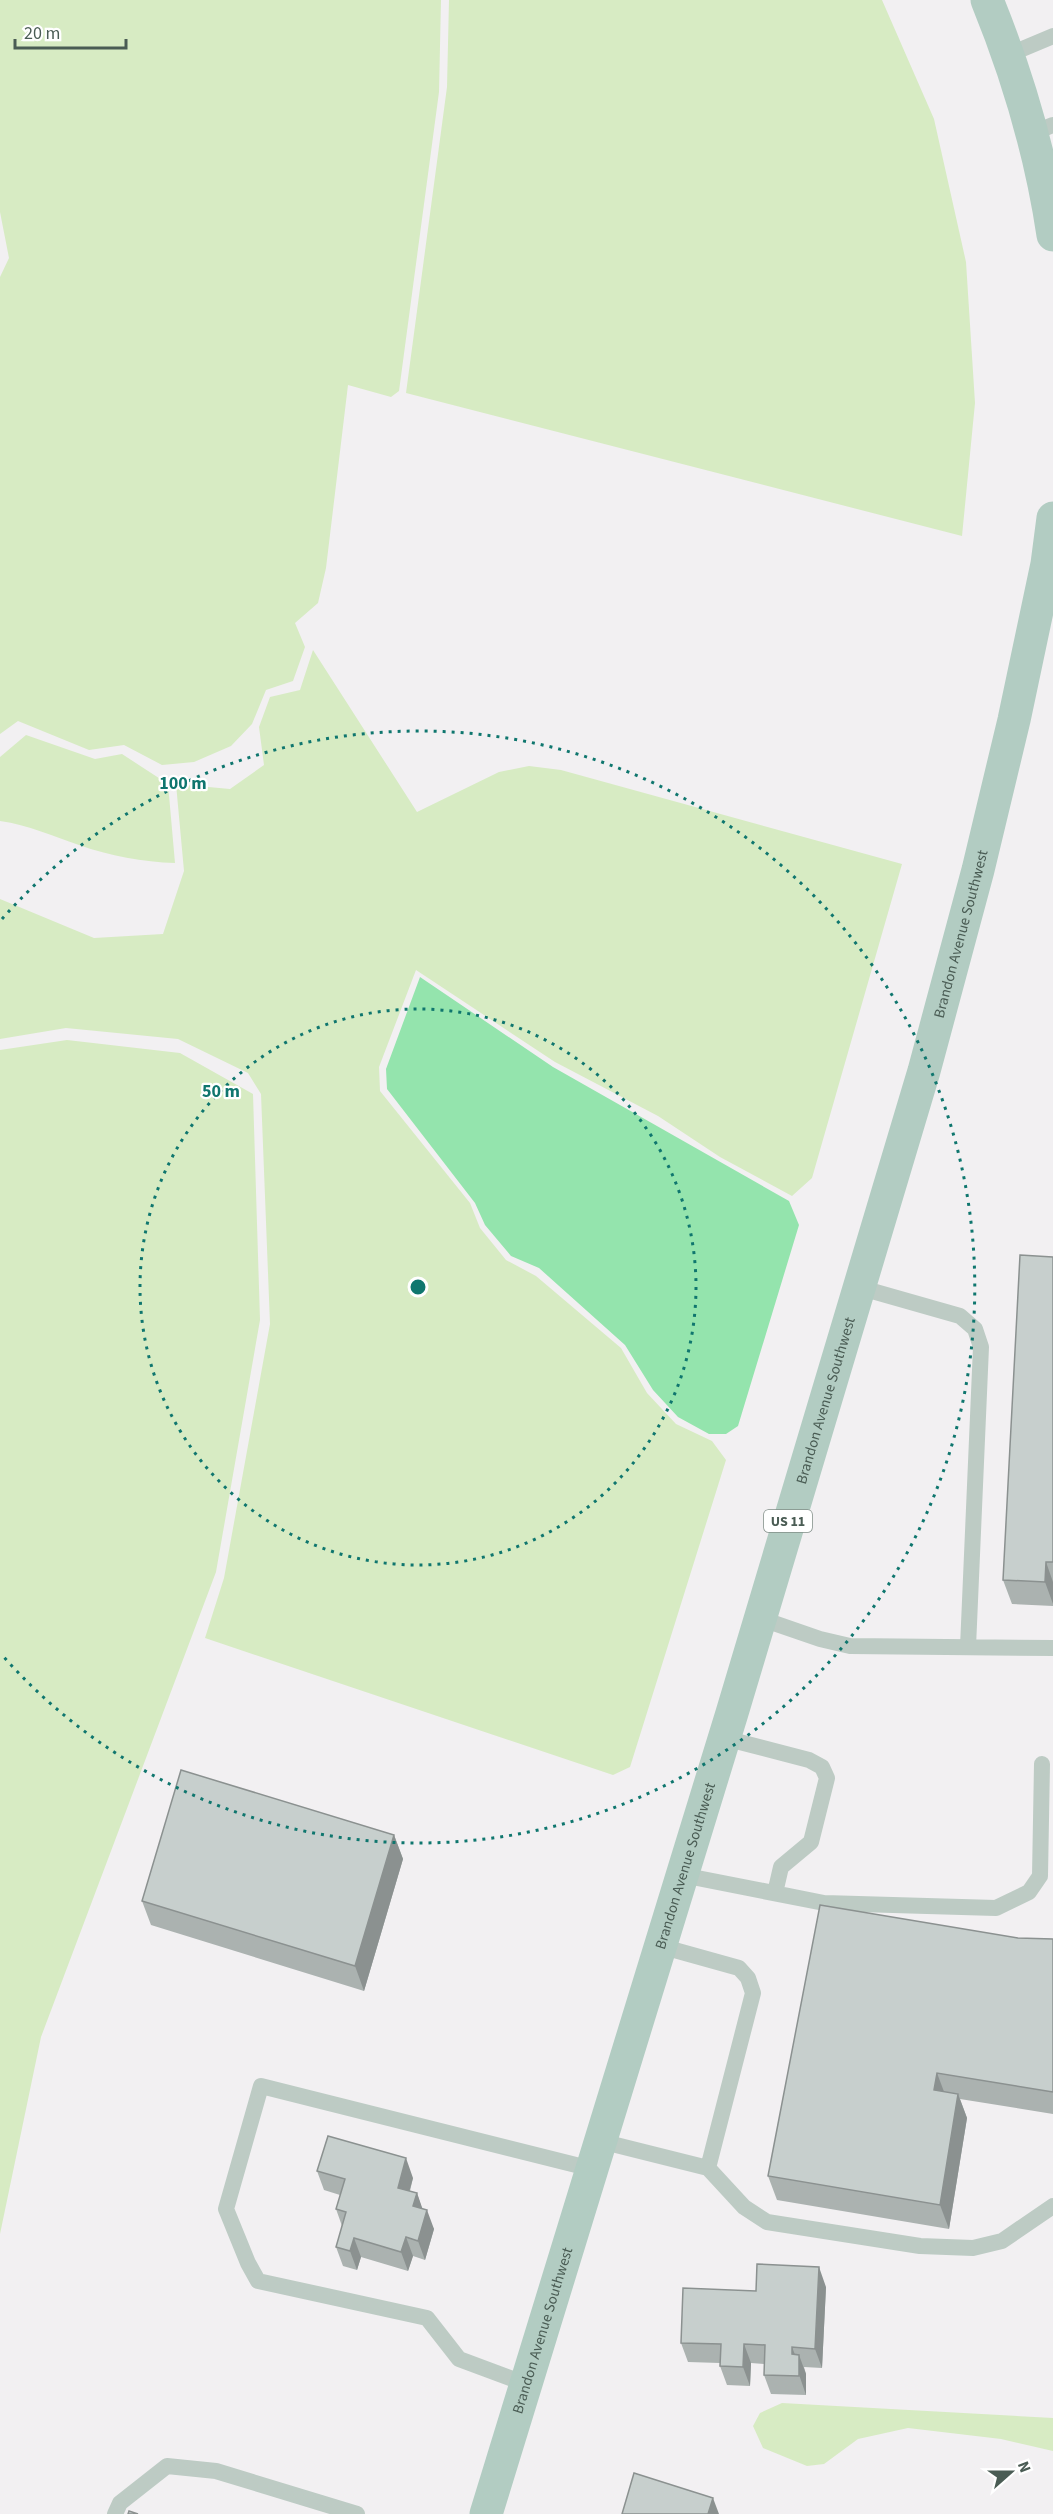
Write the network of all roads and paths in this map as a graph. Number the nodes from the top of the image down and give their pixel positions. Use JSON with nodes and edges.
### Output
{"nodes":[{"id":1,"x":987,"y":0,"type":"edge"},
{"id":2,"x":1053,"y":36,"type":"edge"},
{"id":3,"x":1008,"y":55,"type":"junction"},
{"id":4,"x":1043,"y":129,"type":"edge"},
{"id":5,"x":1053,"y":235,"type":"edge"},
{"id":6,"x":1053,"y":518,"type":"edge"},
{"id":7,"x":858,"y":1287,"type":"junction"},
{"id":8,"x":759,"y":1618,"type":"junction"},
{"id":9,"x":968,"y":1647,"type":"junction"},
{"id":10,"x":1053,"y":1648,"type":"edge"},
{"id":11,"x":724,"y":1738,"type":"junction"},
{"id":12,"x":1042,"y":1764,"type":"dead end"},
{"id":13,"x":682,"y":1875,"type":"junction"},
{"id":14,"x":775,"y":1893,"type":"junction"},
{"id":15,"x":660,"y":1946,"type":"junction"},
{"id":16,"x":596,"y":2155,"type":"junction"},
{"id":17,"x":708,"y":2168,"type":"junction"},
{"id":18,"x":1053,"y":2206,"type":"edge"},
{"id":19,"x":526,"y":2384,"type":"junction"},
{"id":20,"x":115,"y":2514,"type":"edge"},
{"id":21,"x":357,"y":2514,"type":"edge"},
{"id":22,"x":486,"y":2514,"type":"edge"}],
"edges":[{"from":1,"to":3,"type":"main road"},
{"from":2,"to":3,"type":"lane"},
{"from":3,"to":4,"type":"main road"},
{"from":4,"to":5,"type":"main road"},
{"from":6,"to":7,"type":"main road","name":"Brandon Avenue Southwest","number":"US 11"},
{"from":7,"to":8,"type":"main road","name":"Brandon Avenue Southwest","number":"US 11"},
{"from":7,"to":9,"type":"lane"},
{"from":8,"to":9,"type":"lane"},
{"from":8,"to":11,"type":"main road","name":"Brandon Avenue Southwest","number":"US 11"},
{"from":9,"to":10,"type":"lane"},
{"from":11,"to":13,"type":"main road","name":"Brandon Avenue Southwest","number":"US 11"},
{"from":11,"to":14,"type":"lane"},
{"from":12,"to":14,"type":"lane"},
{"from":13,"to":14,"type":"lane"},
{"from":13,"to":15,"type":"main road","name":"Brandon Avenue Southwest","number":"US 11"},
{"from":15,"to":16,"type":"main road","name":"Brandon Avenue Southwest","number":"US 11"},
{"from":15,"to":17,"type":"lane"},
{"from":16,"to":17,"type":"lane"},
{"from":16,"to":19,"type":"main road","name":"Brandon Avenue Southwest","number":"US 11"},
{"from":16,"to":19,"type":"lane"},
{"from":17,"to":18,"type":"lane"},
{"from":19,"to":22,"type":"main road","name":"Brandon Avenue Southwest","number":"US 11"},
{"from":20,"to":21,"type":"lane"}]}
